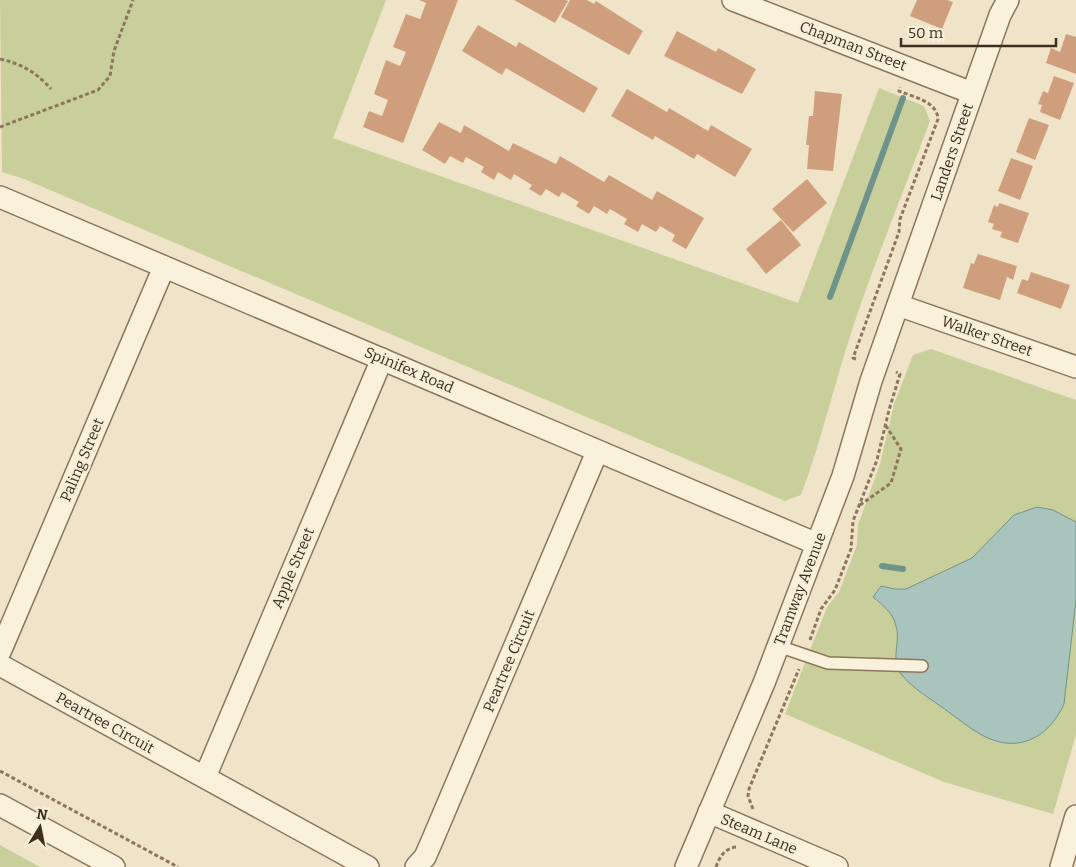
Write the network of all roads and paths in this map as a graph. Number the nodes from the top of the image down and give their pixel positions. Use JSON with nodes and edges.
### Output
{"nodes":[{"id":1,"x":134,"y":0,"type":"edge"},
{"id":2,"x":733,"y":0,"type":"edge"},
{"id":3,"x":1008,"y":0,"type":"edge"},
{"id":4,"x":0,"y":59,"type":"edge"},
{"id":5,"x":51,"y":89,"type":"dead end"},
{"id":6,"x":899,"y":91,"type":"dead end"},
{"id":7,"x":972,"y":93,"type":"junction"},
{"id":8,"x":0,"y":127,"type":"edge"},
{"id":9,"x":0,"y":197,"type":"edge"},
{"id":10,"x":164,"y":268,"type":"junction"},
{"id":11,"x":898,"y":304,"type":"junction"},
{"id":12,"x":382,"y":359,"type":"junction"},
{"id":13,"x":858,"y":360,"type":"dead end"},
{"id":14,"x":1076,"y":367,"type":"edge"},
{"id":15,"x":893,"y":372,"type":"dead end"},
{"id":16,"x":885,"y":426,"type":"junction"},
{"id":17,"x":598,"y":452,"type":"junction"},
{"id":18,"x":860,"y":506,"type":"junction"},
{"id":19,"x":817,"y":544,"type":"junction"},
{"id":20,"x":778,"y":646,"type":"junction"},
{"id":21,"x":0,"y":652,"type":"edge"},
{"id":22,"x":804,"y":656,"type":"junction"},
{"id":23,"x":0,"y":666,"type":"edge"},
{"id":24,"x":922,"y":666,"type":"dead end"},
{"id":25,"x":0,"y":770,"type":"edge"},
{"id":26,"x":205,"y":777,"type":"junction"},
{"id":27,"x":0,"y":805,"type":"edge"},
{"id":28,"x":709,"y":812,"type":"junction"},
{"id":29,"x":751,"y":814,"type":"dead end"},
{"id":30,"x":1076,"y":816,"type":"edge"},
{"id":31,"x":740,"y":841,"type":"dead end"},
{"id":32,"x":114,"y":867,"type":"edge"},
{"id":33,"x":178,"y":867,"type":"edge"},
{"id":34,"x":368,"y":867,"type":"edge"},
{"id":35,"x":416,"y":867,"type":"edge"},
{"id":36,"x":686,"y":867,"type":"edge"},
{"id":37,"x":716,"y":867,"type":"edge"},
{"id":38,"x":837,"y":867,"type":"edge"},
{"id":39,"x":1061,"y":867,"type":"edge"}],
"edges":[{"from":1,"to":8,"type":"path"},
{"from":2,"to":7,"type":"street","name":"Chapman Street"},
{"from":3,"to":7,"type":"street","name":"Landers Street"},
{"from":4,"to":5,"type":"path"},
{"from":6,"to":13,"type":"path"},
{"from":7,"to":11,"type":"street","name":"Landers Street"},
{"from":9,"to":10,"type":"street","name":"Spinifex Road"},
{"from":10,"to":12,"type":"street","name":"Spinifex Road"},
{"from":10,"to":21,"type":"street","name":"Paling Street"},
{"from":11,"to":14,"type":"street","name":"Walker Street"},
{"from":11,"to":19,"type":"street","name":"Tramway Avenue"},
{"from":12,"to":17,"type":"street","name":"Spinifex Road"},
{"from":12,"to":26,"type":"street","name":"Apple Street"},
{"from":15,"to":16,"type":"path"},
{"from":16,"to":18,"type":"path"},
{"from":16,"to":18,"type":"path"},
{"from":17,"to":19,"type":"street","name":"Spinifex Road"},
{"from":17,"to":35,"type":"street","name":"Peartree Circuit"},
{"from":18,"to":22,"type":"path"},
{"from":19,"to":20,"type":"street","name":"Tramway Avenue"},
{"from":20,"to":22,"type":"lane"},
{"from":20,"to":28,"type":"street","name":"Tramway Avenue"},
{"from":22,"to":24,"type":"lane"},
{"from":22,"to":29,"type":"path"},
{"from":23,"to":26,"type":"street","name":"Peartree Circuit"},
{"from":25,"to":33,"type":"path"},
{"from":26,"to":34,"type":"street","name":"Peartree Circuit"},
{"from":27,"to":32,"type":"street"},
{"from":28,"to":36,"type":"street","name":"Tramway Avenue"},
{"from":28,"to":38,"type":"street","name":"Steam Lane"},
{"from":30,"to":39,"type":"street"},
{"from":31,"to":37,"type":"path"}]}
